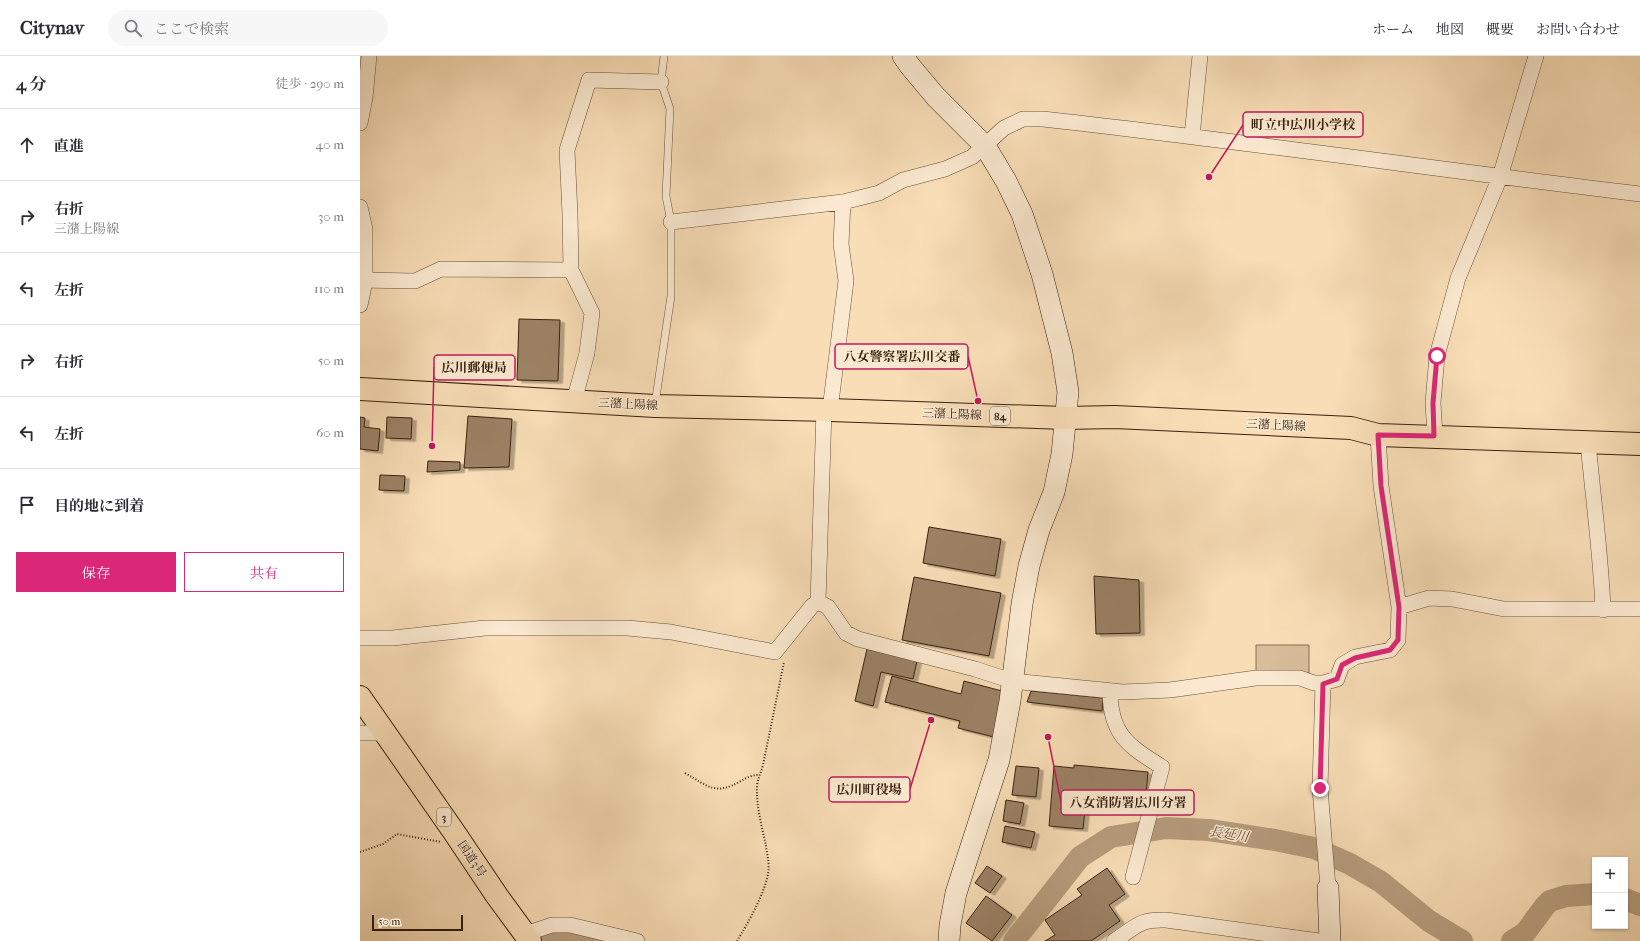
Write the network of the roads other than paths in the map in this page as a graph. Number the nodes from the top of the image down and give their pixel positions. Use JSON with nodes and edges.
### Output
{"nodes":[{"id":1,"x":369,"y":56,"type":"edge"},
{"id":2,"x":664,"y":56,"type":"edge"},
{"id":3,"x":903,"y":56,"type":"edge"},
{"id":4,"x":1200,"y":56,"type":"edge"},
{"id":5,"x":1536,"y":56,"type":"edge"},
{"id":6,"x":661,"y":82,"type":"junction"},
{"id":7,"x":360,"y":123,"type":"edge"},
{"id":8,"x":1192,"y":136,"type":"junction"},
{"id":9,"x":985,"y":146,"type":"junction"},
{"id":10,"x":1500,"y":177,"type":"junction"},
{"id":11,"x":1640,"y":194,"type":"edge"},
{"id":12,"x":843,"y":202,"type":"junction"},
{"id":13,"x":360,"y":207,"type":"edge"},
{"id":14,"x":670,"y":222,"type":"junction"},
{"id":15,"x":570,"y":270,"type":"junction"},
{"id":16,"x":362,"y":281,"type":"edge"},
{"id":17,"x":360,"y":305,"type":"edge"},
{"id":18,"x":360,"y":389,"type":"edge"},
{"id":19,"x":574,"y":401,"type":"junction"},
{"id":20,"x":655,"y":406,"type":"junction"},
{"id":21,"x":827,"y":410,"type":"junction"},
{"id":22,"x":1065,"y":418,"type":"junction"},
{"id":23,"x":1378,"y":435,"type":"junction"},
{"id":24,"x":1434,"y":436,"type":"junction"},
{"id":25,"x":1588,"y":442,"type":"junction"},
{"id":26,"x":1640,"y":444,"type":"edge"},
{"id":27,"x":818,"y":602,"type":"junction"},
{"id":28,"x":1399,"y":607,"type":"junction"},
{"id":29,"x":1640,"y":609,"type":"edge"},
{"id":30,"x":1603,"y":610,"type":"junction"},
{"id":31,"x":360,"y":638,"type":"edge"},
{"id":32,"x":1012,"y":681,"type":"junction"},
{"id":33,"x":1323,"y":684,"type":"junction"},
{"id":34,"x":1110,"y":691,"type":"junction"},
{"id":35,"x":360,"y":697,"type":"edge"},
{"id":36,"x":360,"y":733,"type":"edge"},
{"id":37,"x":385,"y":733,"type":"junction"},
{"id":38,"x":1133,"y":878,"type":"dead end"},
{"id":39,"x":1328,"y":879,"type":"joint"},
{"id":40,"x":527,"y":937,"type":"edge"},
{"id":41,"x":636,"y":941,"type":"edge"},
{"id":42,"x":950,"y":941,"type":"edge"},
{"id":43,"x":1114,"y":941,"type":"edge"},
{"id":44,"x":1319,"y":941,"type":"edge"},
{"id":45,"x":1330,"y":941,"type":"edge"}],
"edges":[{"from":1,"to":7,"type":"street"},
{"from":2,"to":6,"type":"lane"},
{"from":3,"to":9,"type":"street"},
{"from":4,"to":8,"type":"street"},
{"from":5,"to":10,"type":"street"},
{"from":6,"to":14,"type":"lane"},
{"from":6,"to":15,"type":"street"},
{"from":8,"to":9,"type":"street"},
{"from":8,"to":10,"type":"street"},
{"from":9,"to":12,"type":"street"},
{"from":9,"to":22,"type":"street"},
{"from":10,"to":11,"type":"street"},
{"from":10,"to":24,"type":"street"},
{"from":12,"to":14,"type":"street"},
{"from":12,"to":21,"type":"street"},
{"from":13,"to":16,"type":"street"},
{"from":14,"to":20,"type":"lane"},
{"from":15,"to":16,"type":"street"},
{"from":15,"to":19,"type":"street"},
{"from":16,"to":17,"type":"street"},
{"from":18,"to":19,"type":"main road","name":"三潴上陽線","number":"84"},
{"from":19,"to":20,"type":"main road","name":"三潴上陽線","number":"84"},
{"from":20,"to":21,"type":"main road","name":"三潴上陽線","number":"84"},
{"from":21,"to":22,"type":"main road","name":"三潴上陽線","number":"84"},
{"from":21,"to":27,"type":"street"},
{"from":22,"to":23,"type":"main road","name":"三潴上陽線","number":"84"},
{"from":22,"to":32,"type":"street"},
{"from":23,"to":24,"type":"main road","name":"三潴上陽線","number":"84"},
{"from":23,"to":28,"type":"street"},
{"from":24,"to":25,"type":"main road","name":"三潴上陽線","number":"84"},
{"from":25,"to":26,"type":"main road","name":"三潴上陽線","number":"84"},
{"from":25,"to":30,"type":"street"},
{"from":27,"to":31,"type":"street"},
{"from":27,"to":32,"type":"street"},
{"from":28,"to":30,"type":"street"},
{"from":28,"to":33,"type":"street"},
{"from":29,"to":30,"type":"street"},
{"from":32,"to":34,"type":"street"},
{"from":32,"to":42,"type":"street"},
{"from":33,"to":34,"type":"street"},
{"from":33,"to":39,"type":"street"},
{"from":34,"to":38,"type":"street"},
{"from":35,"to":37,"type":"main road","name":"国道3号","number":"3"},
{"from":36,"to":37,"type":"street"},
{"from":37,"to":40,"type":"main road","name":"国道3号","number":"3"},
{"from":39,"to":45,"type":"street"},
{"from":40,"to":41,"type":"street"},
{"from":43,"to":44,"type":"street"}]}
